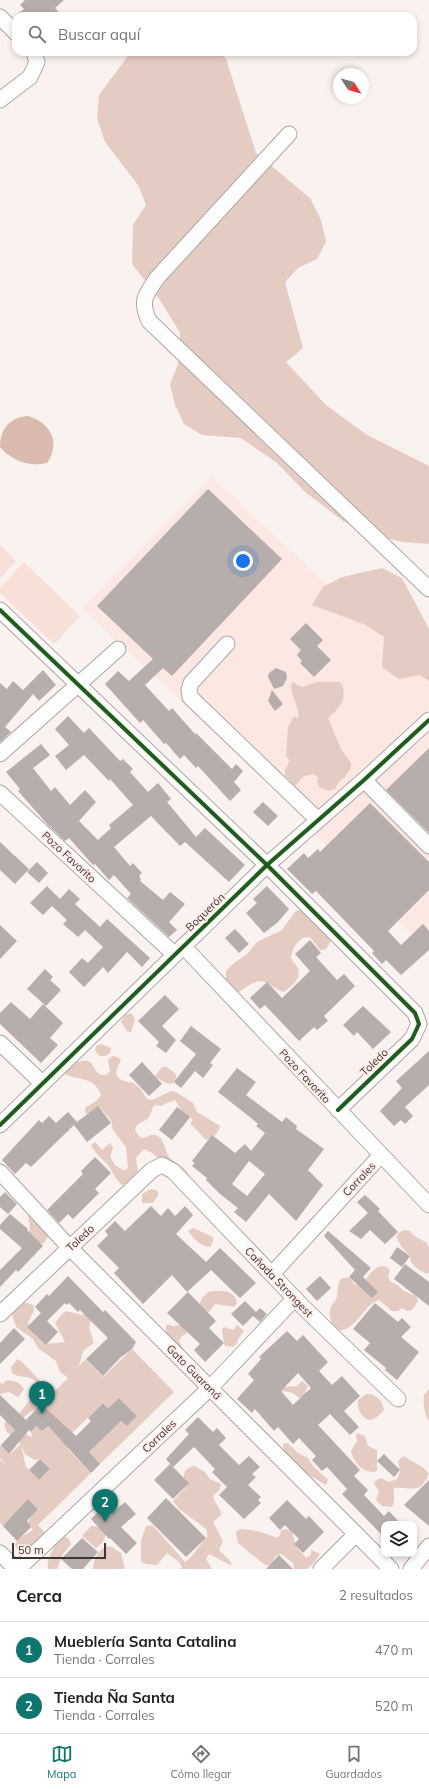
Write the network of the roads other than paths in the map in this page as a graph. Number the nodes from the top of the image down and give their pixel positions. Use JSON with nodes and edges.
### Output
{"nodes":[{"id":1,"x":0,"y":17,"type":"edge"},
{"id":2,"x":12,"y":29,"type":"edge"},
{"id":3,"x":35,"y":56,"type":"edge"},
{"id":4,"x":0,"y":100,"type":"edge"},
{"id":5,"x":289,"y":134,"type":"dead end"},
{"id":6,"x":429,"y":589,"type":"edge"},
{"id":7,"x":0,"y":610,"type":"edge"},
{"id":8,"x":227,"y":644,"type":"dead end"},
{"id":9,"x":118,"y":649,"type":"dead end"},
{"id":10,"x":77,"y":684,"type":"junction"},
{"id":11,"x":429,"y":720,"type":"edge"},
{"id":12,"x":0,"y":754,"type":"edge"},
{"id":13,"x":364,"y":780,"type":"junction"},
{"id":14,"x":0,"y":793,"type":"edge"},
{"id":15,"x":318,"y":820,"type":"junction"},
{"id":16,"x":429,"y":846,"type":"edge"},
{"id":17,"x":267,"y":865,"type":"junction"},
{"id":18,"x":178,"y":950,"type":"junction"},
{"id":19,"x":0,"y":1043,"type":"edge"},
{"id":20,"x":42,"y":1083,"type":"junction"},
{"id":21,"x":338,"y":1110,"type":"junction"},
{"id":22,"x":0,"y":1125,"type":"edge"},
{"id":23,"x":381,"y":1155,"type":"junction"},
{"id":24,"x":162,"y":1165,"type":"joint"},
{"id":25,"x":0,"y":1172,"type":"edge"},
{"id":26,"x":429,"y":1205,"type":"edge"},
{"id":27,"x":70,"y":1248,"type":"junction"},
{"id":28,"x":272,"y":1274,"type":"junction"},
{"id":29,"x":295,"y":1298,"type":"junction"},
{"id":30,"x":0,"y":1314,"type":"edge"},
{"id":31,"x":210,"y":1388,"type":"junction"},
{"id":32,"x":398,"y":1399,"type":"dead end"},
{"id":33,"x":356,"y":1534,"type":"junction"},
{"id":34,"x":429,"y":1546,"type":"edge"},
{"id":35,"x":0,"y":1553,"type":"edge"},
{"id":36,"x":17,"y":1569,"type":"edge"},
{"id":37,"x":321,"y":1569,"type":"edge"},
{"id":38,"x":390,"y":1569,"type":"edge"},
{"id":39,"x":411,"y":1569,"type":"edge"}],
"edges":[{"from":1,"to":2,"type":"street"},
{"from":3,"to":4,"type":"street"},
{"from":5,"to":6,"type":"street"},
{"from":7,"to":10,"type":"street"},
{"from":8,"to":15,"type":"street"},
{"from":9,"to":10,"type":"street"},
{"from":10,"to":12,"type":"street"},
{"from":10,"to":17,"type":"street"},
{"from":11,"to":13,"type":"street","name":"Boquerón"},
{"from":13,"to":15,"type":"street","name":"Boquerón"},
{"from":13,"to":16,"type":"street"},
{"from":14,"to":18,"type":"street","name":"Pozo Favorito"},
{"from":15,"to":17,"type":"street","name":"Boquerón"},
{"from":17,"to":18,"type":"street","name":"Boquerón"},
{"from":17,"to":21,"type":"street","name":"Toledo"},
{"from":18,"to":20,"type":"street","name":"Boquerón"},
{"from":18,"to":21,"type":"street","name":"Pozo Favorito"},
{"from":19,"to":20,"type":"street"},
{"from":20,"to":22,"type":"street","name":"Boquerón"},
{"from":21,"to":23,"type":"street","name":"Pozo Favorito"},
{"from":23,"to":26,"type":"street","name":"Pozo Favorito"},
{"from":23,"to":28,"type":"street","name":"Corrales"},
{"from":24,"to":27,"type":"street","name":"Toledo"},
{"from":24,"to":28,"type":"street","name":"Cañada Strongest"},
{"from":25,"to":27,"type":"street","name":"Gato Guaraná"},
{"from":27,"to":30,"type":"street","name":"Toledo"},
{"from":27,"to":31,"type":"street","name":"Gato Guaraná"},
{"from":28,"to":29,"type":"street","name":"Cañada Strongest"},
{"from":29,"to":31,"type":"street","name":"Corrales"},
{"from":29,"to":32,"type":"street","name":"Cañada Strongest"},
{"from":31,"to":33,"type":"street","name":"Gato Guaraná"},
{"from":31,"to":36,"type":"street","name":"Corrales"},
{"from":33,"to":37,"type":"street"},
{"from":33,"to":38,"type":"street","name":"Gato Guaraná"},
{"from":34,"to":39,"type":"street"},
{"from":35,"to":36,"type":"street"}]}
